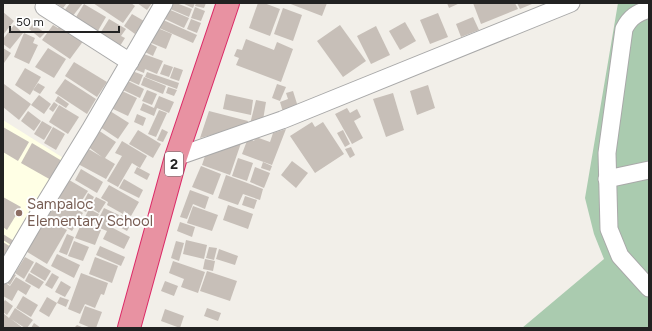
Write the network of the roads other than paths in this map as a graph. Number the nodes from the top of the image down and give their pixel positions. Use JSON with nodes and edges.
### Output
{"nodes":[{"id":1,"x":164,"y":3,"type":"edge"},
{"id":2,"x":228,"y":3,"type":"edge"},
{"id":3,"x":571,"y":3,"type":"edge"},
{"id":4,"x":44,"y":7,"type":"dead end"},
{"id":5,"x":649,"y":9,"type":"edge"},
{"id":6,"x":130,"y":62,"type":"junction"},
{"id":7,"x":176,"y":157,"type":"junction"},
{"id":8,"x":649,"y":170,"type":"edge"},
{"id":9,"x":607,"y":179,"type":"junction"},
{"id":10,"x":3,"y":276,"type":"edge"},
{"id":11,"x":649,"y":288,"type":"edge"},
{"id":12,"x":129,"y":328,"type":"edge"}],
"edges":[{"from":1,"to":6,"type":"street"},
{"from":2,"to":7,"type":"highway","number":"2"},
{"from":3,"to":7,"type":"street"},
{"from":4,"to":6,"type":"street"},
{"from":5,"to":9,"type":"street"},
{"from":6,"to":10,"type":"street"},
{"from":7,"to":12,"type":"highway","number":"2"},
{"from":8,"to":9,"type":"street"},
{"from":9,"to":11,"type":"street"}]}
